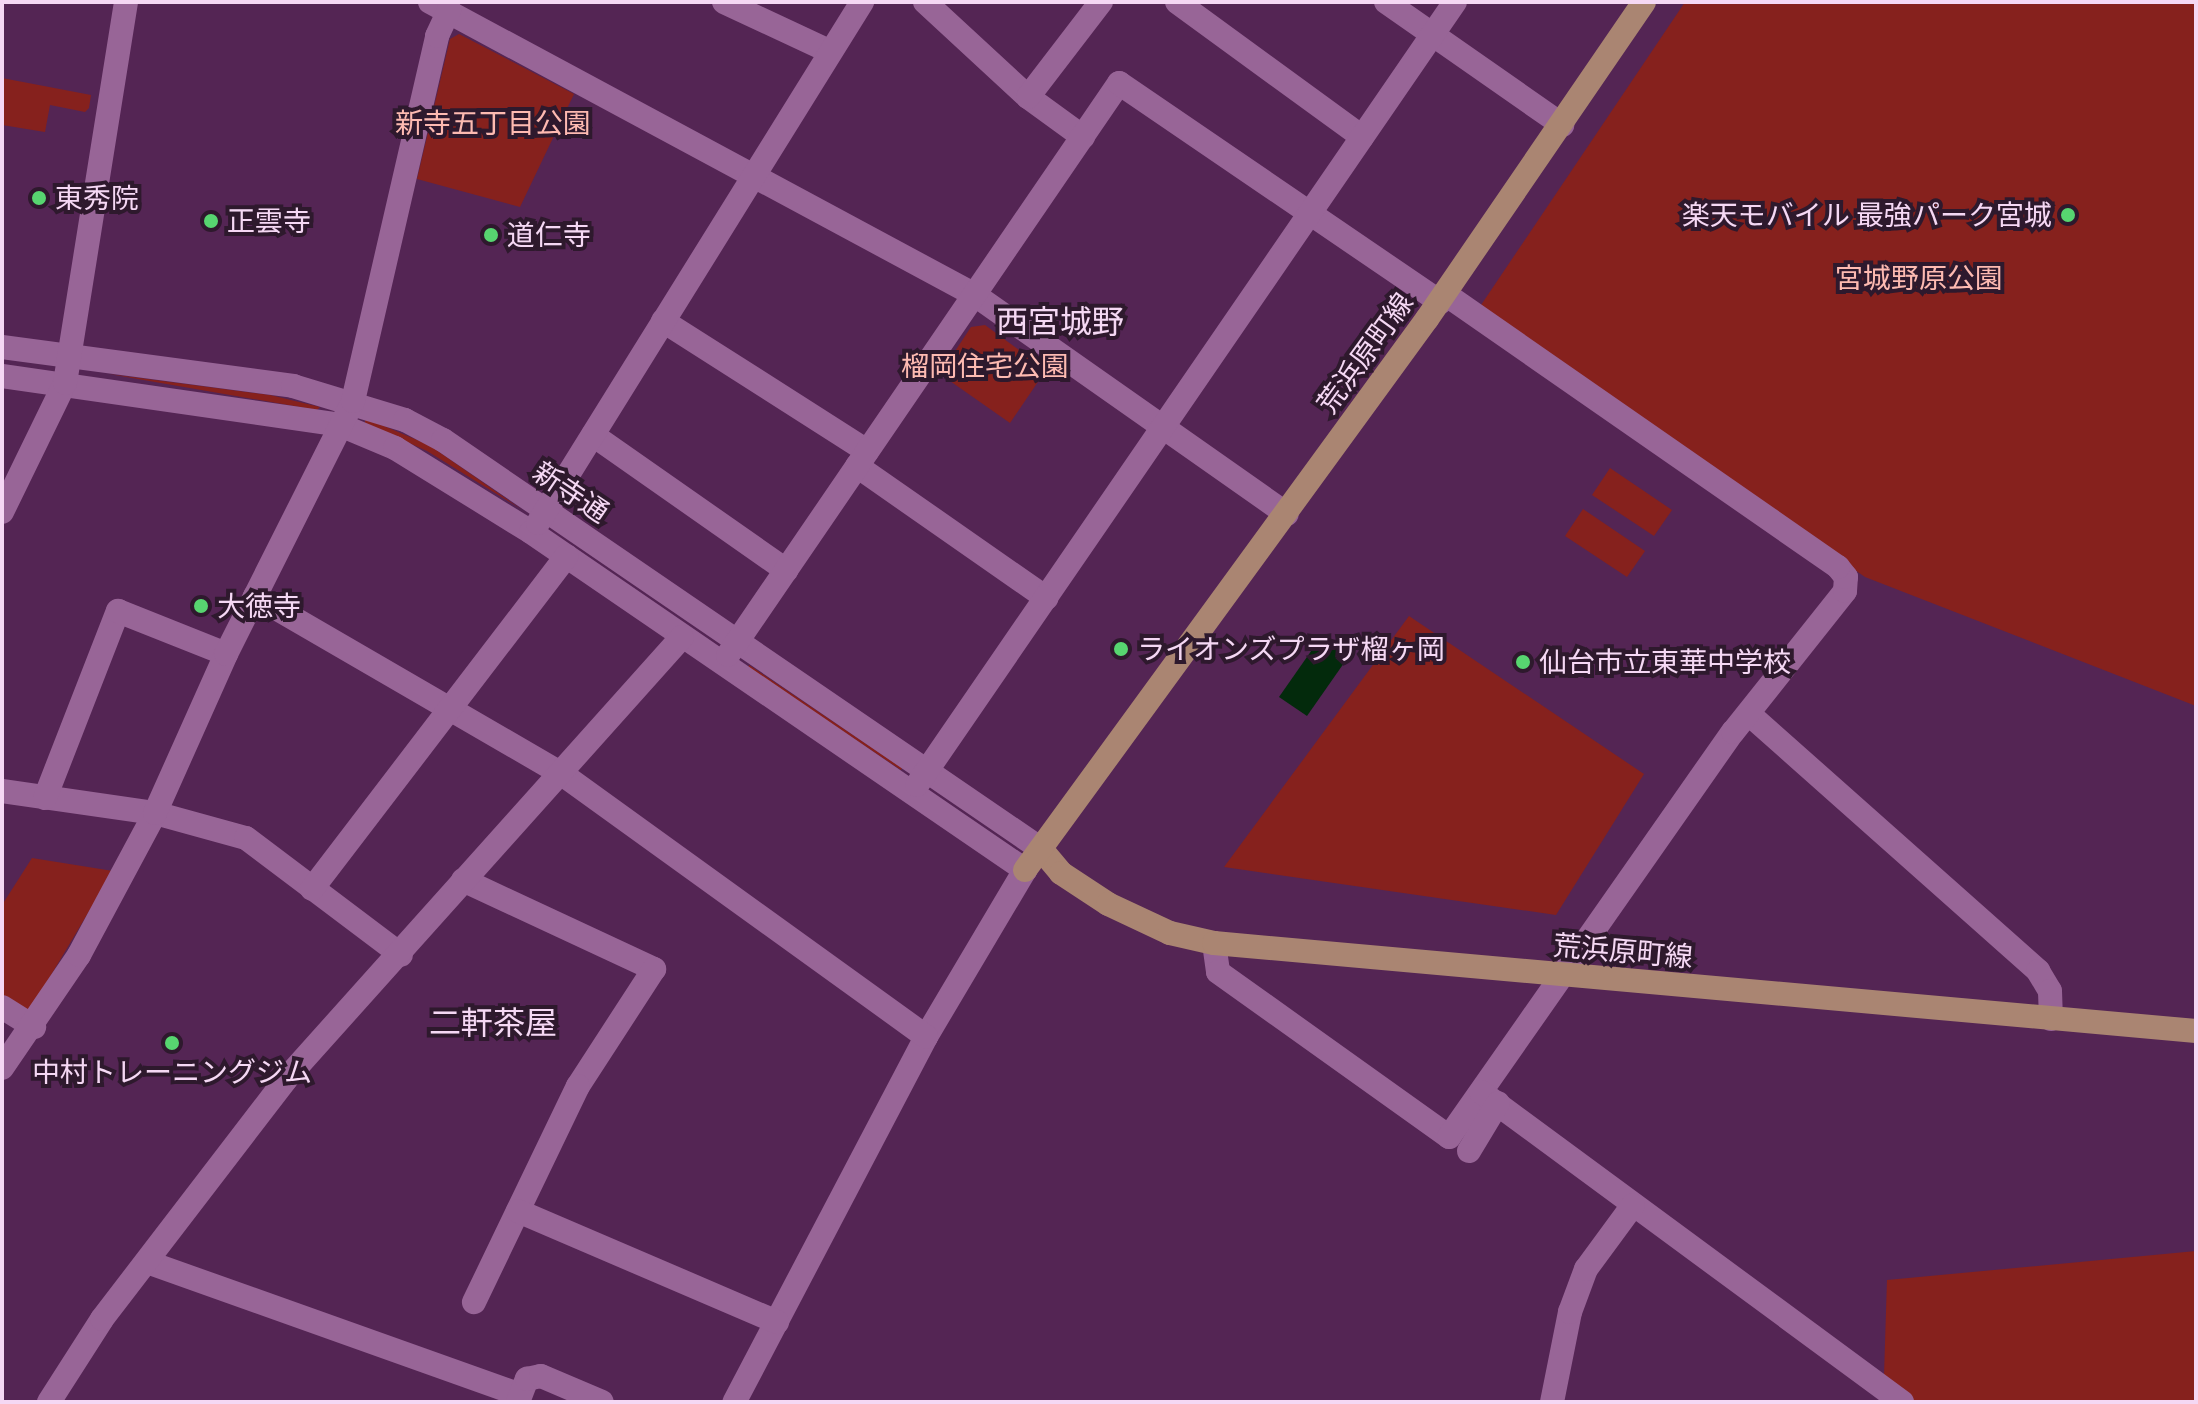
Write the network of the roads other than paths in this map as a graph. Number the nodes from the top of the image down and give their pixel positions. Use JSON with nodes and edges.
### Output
{"nodes":[{"id":1,"x":126,"y":2,"type":"edge"},
{"id":2,"x":724,"y":2,"type":"edge"},
{"id":3,"x":862,"y":2,"type":"edge"},
{"id":4,"x":1101,"y":2,"type":"edge"},
{"id":5,"x":1177,"y":2,"type":"edge"},
{"id":6,"x":1386,"y":2,"type":"edge"},
{"id":7,"x":1455,"y":2,"type":"edge"},
{"id":8,"x":1644,"y":2,"type":"edge"},
{"id":9,"x":436,"y":4,"type":"edge"},
{"id":10,"x":930,"y":4,"type":"edge"},
{"id":11,"x":1432,"y":36,"type":"junction"},
{"id":12,"x":829,"y":51,"type":"junction"},
{"id":13,"x":1028,"y":97,"type":"junction"},
{"id":14,"x":1562,"y":125,"type":"junction"},
{"id":15,"x":1083,"y":137,"type":"junction"},
{"id":16,"x":1362,"y":137,"type":"junction"},
{"id":17,"x":756,"y":173,"type":"junction"},
{"id":18,"x":1311,"y":214,"type":"junction"},
{"id":19,"x":975,"y":295,"type":"junction"},
{"id":20,"x":1442,"y":298,"type":"junction"},
{"id":21,"x":663,"y":321,"type":"junction"},
{"id":22,"x":2,"y":347,"type":"edge"},
{"id":23,"x":69,"y":356,"type":"junction"},
{"id":24,"x":2,"y":376,"type":"edge"},
{"id":25,"x":65,"y":383,"type":"junction"},
{"id":26,"x":353,"y":401,"type":"junction"},
{"id":27,"x":340,"y":425,"type":"junction"},
{"id":28,"x":1163,"y":426,"type":"junction"},
{"id":29,"x":593,"y":435,"type":"junction"},
{"id":30,"x":862,"y":458,"type":"junction"},
{"id":31,"x":546,"y":511,"type":"junction"},
{"id":32,"x":2,"y":512,"type":"edge"},
{"id":33,"x":1287,"y":514,"type":"junction"},
{"id":34,"x":531,"y":532,"type":"junction"},
{"id":35,"x":567,"y":556,"type":"junction"},
{"id":36,"x":786,"y":570,"type":"junction"},
{"id":37,"x":255,"y":596,"type":"junction"},
{"id":38,"x":1046,"y":598,"type":"junction"},
{"id":39,"x":682,"y":637,"type":"junction"},
{"id":40,"x":738,"y":641,"type":"junction"},
{"id":41,"x":226,"y":654,"type":"junction"},
{"id":42,"x":723,"y":664,"type":"junction"},
{"id":43,"x":448,"y":709,"type":"junction"},
{"id":44,"x":1749,"y":714,"type":"junction"},
{"id":45,"x":927,"y":771,"type":"junction"},
{"id":46,"x":562,"y":774,"type":"junction"},
{"id":47,"x":2,"y":791,"type":"edge"},
{"id":48,"x":910,"y":794,"type":"junction"},
{"id":49,"x":45,"y":798,"type":"junction"},
{"id":50,"x":155,"y":813,"type":"junction"},
{"id":51,"x":1041,"y":849,"type":"junction"},
{"id":52,"x":1025,"y":870,"type":"junction"},
{"id":53,"x":1061,"y":873,"type":"junction"},
{"id":54,"x":463,"y":880,"type":"junction"},
{"id":55,"x":312,"y":889,"type":"junction"},
{"id":56,"x":1214,"y":943,"type":"junction"},
{"id":57,"x":401,"y":955,"type":"junction"},
{"id":58,"x":1563,"y":976,"type":"junction"},
{"id":59,"x":2,"y":1007,"type":"edge"},
{"id":60,"x":2051,"y":1019,"type":"junction"},
{"id":61,"x":34,"y":1027,"type":"junction"},
{"id":62,"x":2196,"y":1031,"type":"edge"},
{"id":63,"x":926,"y":1037,"type":"junction"},
{"id":64,"x":2,"y":1068,"type":"edge"},
{"id":65,"x":1490,"y":1098,"type":"junction"},
{"id":66,"x":1469,"y":1151,"type":"dead end"},
{"id":67,"x":1633,"y":1205,"type":"junction"},
{"id":68,"x":518,"y":1211,"type":"junction"},
{"id":69,"x":147,"y":1262,"type":"junction"},
{"id":70,"x":474,"y":1302,"type":"dead end"},
{"id":71,"x":777,"y":1322,"type":"junction"},
{"id":72,"x":519,"y":1399,"type":"edge"},
{"id":73,"x":49,"y":1402,"type":"edge"},
{"id":74,"x":602,"y":1402,"type":"edge"},
{"id":75,"x":734,"y":1402,"type":"edge"},
{"id":76,"x":1552,"y":1402,"type":"edge"},
{"id":77,"x":1902,"y":1402,"type":"edge"}],
"edges":[{"from":1,"to":23,"type":"street"},
{"from":2,"to":12,"type":"street"},
{"from":3,"to":12,"type":"street"},
{"from":4,"to":13,"type":"street"},
{"from":5,"to":16,"type":"street"},
{"from":6,"to":11,"type":"street"},
{"from":7,"to":11,"type":"street"},
{"from":8,"to":14,"type":"main road","name":"荒浜原町線"},
{"from":9,"to":17,"type":"street"},
{"from":9,"to":26,"type":"street"},
{"from":10,"to":13,"type":"street"},
{"from":11,"to":14,"type":"street"},
{"from":11,"to":16,"type":"street"},
{"from":12,"to":17,"type":"street"},
{"from":13,"to":15,"type":"street"},
{"from":14,"to":20,"type":"main road","name":"荒浜原町線"},
{"from":15,"to":18,"type":"street"},
{"from":15,"to":19,"type":"street"},
{"from":16,"to":18,"type":"street"},
{"from":17,"to":19,"type":"street"},
{"from":17,"to":21,"type":"street"},
{"from":18,"to":20,"type":"street"},
{"from":18,"to":28,"type":"street"},
{"from":19,"to":28,"type":"street"},
{"from":19,"to":30,"type":"street"},
{"from":20,"to":33,"type":"main road","name":"荒浜原町線"},
{"from":20,"to":44,"type":"street"},
{"from":21,"to":29,"type":"street"},
{"from":21,"to":30,"type":"street"},
{"from":22,"to":23,"type":"street","name":"新寺通"},
{"from":23,"to":25,"type":"street"},
{"from":23,"to":26,"type":"street","name":"新寺通"},
{"from":24,"to":25,"type":"street","name":"新寺通"},
{"from":25,"to":27,"type":"street","name":"新寺通"},
{"from":25,"to":32,"type":"street"},
{"from":26,"to":27,"type":"street"},
{"from":26,"to":31,"type":"street","name":"新寺通"},
{"from":27,"to":34,"type":"street","name":"新寺通"},
{"from":27,"to":37,"type":"street"},
{"from":28,"to":33,"type":"street"},
{"from":28,"to":38,"type":"street"},
{"from":29,"to":31,"type":"street"},
{"from":29,"to":36,"type":"street"},
{"from":30,"to":36,"type":"street"},
{"from":30,"to":38,"type":"street"},
{"from":31,"to":34,"type":"street"},
{"from":31,"to":40,"type":"street","name":"新寺通"},
{"from":33,"to":51,"type":"main road","name":"荒浜原町線"},
{"from":34,"to":35,"type":"street","name":"新寺通"},
{"from":35,"to":39,"type":"street","name":"新寺通"},
{"from":35,"to":43,"type":"street"},
{"from":36,"to":40,"type":"street"},
{"from":37,"to":41,"type":"street"},
{"from":37,"to":43,"type":"street"},
{"from":38,"to":45,"type":"street"},
{"from":39,"to":42,"type":"street","name":"新寺通"},
{"from":39,"to":46,"type":"street"},
{"from":40,"to":42,"type":"street"},
{"from":40,"to":45,"type":"street","name":"新寺通"},
{"from":41,"to":49,"type":"street"},
{"from":41,"to":50,"type":"street"},
{"from":42,"to":48,"type":"street","name":"新寺通"},
{"from":43,"to":46,"type":"street"},
{"from":43,"to":55,"type":"street"},
{"from":44,"to":58,"type":"street"},
{"from":44,"to":60,"type":"street"},
{"from":45,"to":48,"type":"street"},
{"from":45,"to":51,"type":"street","name":"新寺通"},
{"from":46,"to":54,"type":"street"},
{"from":46,"to":63,"type":"street"},
{"from":47,"to":49,"type":"street"},
{"from":48,"to":52,"type":"street","name":"新寺通"},
{"from":49,"to":50,"type":"street"},
{"from":50,"to":55,"type":"street"},
{"from":50,"to":61,"type":"street"},
{"from":51,"to":52,"type":"main road","name":"荒浜原町線"},
{"from":51,"to":53,"type":"main road","name":"荒浜原町線"},
{"from":52,"to":53,"type":"main road","name":"荒浜原町線"},
{"from":52,"to":63,"type":"street"},
{"from":53,"to":56,"type":"main road","name":"荒浜原町線"},
{"from":54,"to":57,"type":"street"},
{"from":54,"to":68,"type":"street"},
{"from":55,"to":57,"type":"street"},
{"from":56,"to":58,"type":"main road","name":"荒浜原町線"},
{"from":56,"to":65,"type":"street"},
{"from":57,"to":69,"type":"street"},
{"from":58,"to":60,"type":"main road","name":"荒浜原町線"},
{"from":58,"to":65,"type":"street"},
{"from":59,"to":61,"type":"street"},
{"from":60,"to":62,"type":"main road","name":"荒浜原町線"},
{"from":61,"to":64,"type":"street"},
{"from":63,"to":71,"type":"street"},
{"from":65,"to":66,"type":"street"},
{"from":65,"to":67,"type":"street"},
{"from":67,"to":76,"type":"street"},
{"from":67,"to":77,"type":"street"},
{"from":68,"to":70,"type":"street"},
{"from":68,"to":71,"type":"street"},
{"from":69,"to":72,"type":"street"},
{"from":69,"to":73,"type":"street"},
{"from":71,"to":75,"type":"street"},
{"from":72,"to":74,"type":"street"}]}
